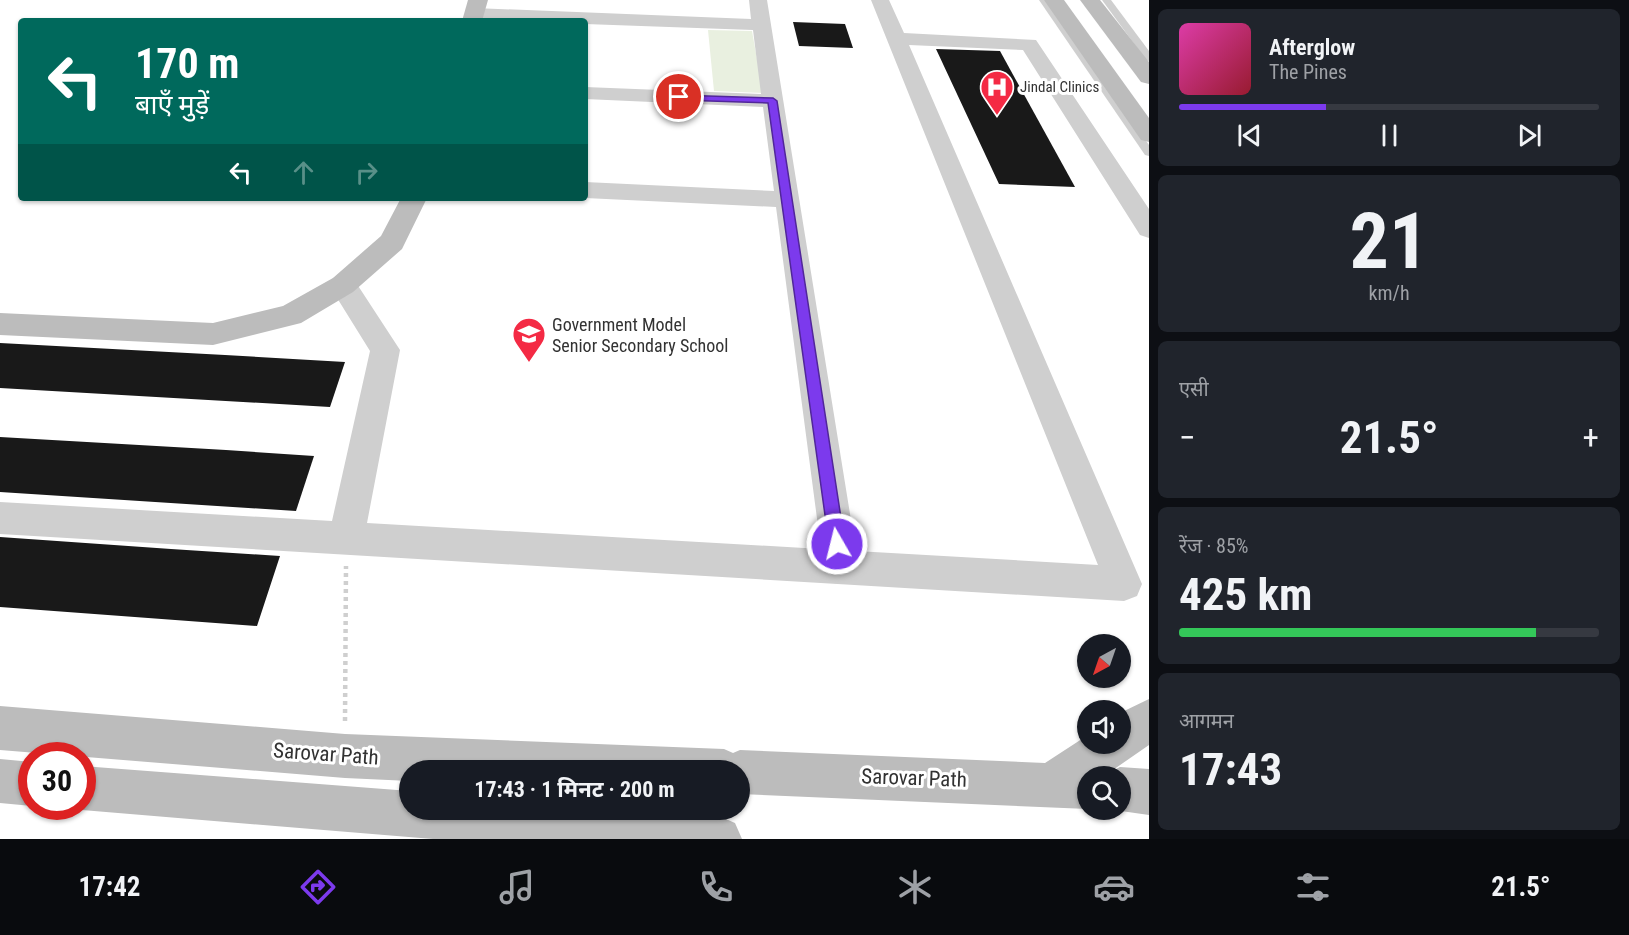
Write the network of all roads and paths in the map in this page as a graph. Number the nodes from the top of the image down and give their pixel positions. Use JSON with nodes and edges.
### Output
{"nodes":[{"id":1,"x":880,"y":0,"type":"edge"},
{"id":2,"x":1043,"y":0,"type":"edge"},
{"id":3,"x":1054,"y":0,"type":"edge"},
{"id":4,"x":1090,"y":0,"type":"edge"},
{"id":5,"x":1106,"y":0,"type":"edge"},
{"id":6,"x":475,"y":12,"type":"edge"},
{"id":7,"x":760,"y":12,"type":"edge"},
{"id":8,"x":897,"y":39,"type":"junction"},
{"id":9,"x":1148,"y":57,"type":"edge"},
{"id":10,"x":1149,"y":77,"type":"edge"},
{"id":11,"x":588,"y":93,"type":"edge"},
{"id":12,"x":773,"y":101,"type":"junction"},
{"id":13,"x":1149,"y":135,"type":"edge"},
{"id":14,"x":1149,"y":153,"type":"edge"},
{"id":15,"x":588,"y":190,"type":"edge"},
{"id":16,"x":788,"y":200,"type":"junction"},
{"id":17,"x":412,"y":201,"type":"edge"},
{"id":18,"x":1149,"y":229,"type":"edge"},
{"id":19,"x":343,"y":285,"type":"junction"},
{"id":20,"x":0,"y":324,"type":"edge"},
{"id":21,"x":0,"y":518,"type":"edge"},
{"id":22,"x":346,"y":538,"type":"junction"},
{"id":23,"x":840,"y":567,"type":"junction"},
{"id":24,"x":1149,"y":720,"type":"edge"},
{"id":25,"x":0,"y":728,"type":"edge"},
{"id":26,"x":1131,"y":732,"type":"edge"},
{"id":27,"x":1103,"y":754,"type":"edge"},
{"id":28,"x":345,"y":756,"type":"junction"},
{"id":29,"x":446,"y":760,"type":"edge"},
{"id":30,"x":750,"y":772,"type":"edge"},
{"id":31,"x":0,"y":781,"type":"edge"},
{"id":32,"x":18,"y":783,"type":"edge"},
{"id":33,"x":1070,"y":785,"type":"edge"},
{"id":34,"x":96,"y":789,"type":"edge"},
{"id":35,"x":1131,"y":791,"type":"edge"},
{"id":36,"x":1149,"y":792,"type":"edge"},
{"id":37,"x":719,"y":839,"type":"edge"}],
"edges":[{"from":1,"to":8,"type":"street"},
{"from":2,"to":14,"type":"lane"},
{"from":3,"to":13,"type":"main road"},
{"from":4,"to":10,"type":"main road"},
{"from":5,"to":9,"type":"lane"},
{"from":6,"to":7,"type":"street"},
{"from":7,"to":12,"type":"street"},
{"from":8,"to":18,"type":"street"},
{"from":8,"to":23,"type":"street"},
{"from":11,"to":12,"type":"street"},
{"from":12,"to":16,"type":"street"},
{"from":15,"to":16,"type":"street"},
{"from":16,"to":23,"type":"street"},
{"from":17,"to":19,"type":"main road"},
{"from":19,"to":20,"type":"main road"},
{"from":19,"to":22,"type":"street"},
{"from":21,"to":22,"type":"street"},
{"from":22,"to":23,"type":"street"},
{"from":22,"to":28,"type":"path"},
{"from":24,"to":26,"type":"main road"},
{"from":25,"to":28,"type":"main road","name":"Sarovar Path"},
{"from":27,"to":33,"type":"main road"},
{"from":28,"to":29,"type":"main road","name":"Sarovar Path"},
{"from":30,"to":33,"type":"main road","name":"Sarovar Path"},
{"from":31,"to":32,"type":"main road"},
{"from":34,"to":37,"type":"main road"},
{"from":35,"to":36,"type":"main road"}]}
